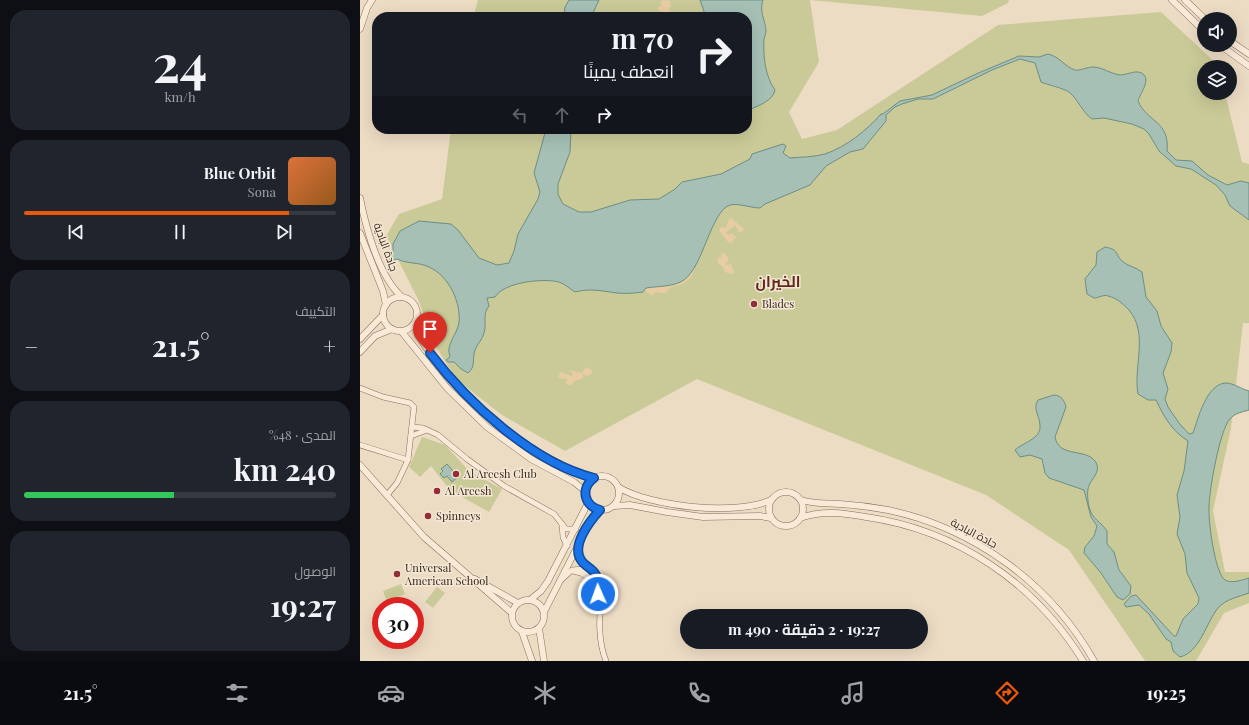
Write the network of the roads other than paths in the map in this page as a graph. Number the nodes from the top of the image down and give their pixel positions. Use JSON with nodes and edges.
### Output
{"nodes":[{"id":1,"x":372,"y":0,"type":"edge"},
{"id":2,"x":1172,"y":0,"type":"edge"},
{"id":3,"x":1185,"y":0,"type":"edge"},
{"id":4,"x":1198,"y":12,"type":"edge"},
{"id":5,"x":1197,"y":24,"type":"edge"},
{"id":6,"x":360,"y":29,"type":"edge"},
{"id":7,"x":1237,"y":46,"type":"edge"},
{"id":8,"x":1230,"y":52,"type":"edge"},
{"id":9,"x":1249,"y":54,"type":"edge"},
{"id":10,"x":1249,"y":66,"type":"edge"},
{"id":11,"x":360,"y":198,"type":"edge"},
{"id":12,"x":360,"y":233,"type":"edge"},
{"id":13,"x":402,"y":298,"type":"junction"},
{"id":14,"x":386,"y":305,"type":"junction"},
{"id":15,"x":383,"y":315,"type":"junction"},
{"id":16,"x":416,"y":322,"type":"junction"},
{"id":17,"x":392,"y":329,"type":"junction"},
{"id":18,"x":402,"y":332,"type":"junction"},
{"id":19,"x":360,"y":339,"type":"edge"},
{"id":20,"x":360,"y":352,"type":"edge"},
{"id":21,"x":360,"y":388,"type":"edge"},
{"id":22,"x":412,"y":427,"type":"junction"},
{"id":23,"x":428,"y":430,"type":"junction"},
{"id":24,"x":411,"y":436,"type":"junction"},
{"id":25,"x":360,"y":445,"type":"edge"},
{"id":26,"x":408,"y":460,"type":"junction"},
{"id":27,"x":360,"y":465,"type":"edge"},
{"id":28,"x":594,"y":478,"type":"junction"},
{"id":29,"x":618,"y":487,"type":"junction"},
{"id":30,"x":585,"y":491,"type":"junction"},
{"id":31,"x":386,"y":493,"type":"junction"},
{"id":32,"x":771,"y":500,"type":"junction"},
{"id":33,"x":801,"y":500,"type":"junction"},
{"id":34,"x":588,"y":503,"type":"junction"},
{"id":35,"x":614,"y":506,"type":"junction"},
{"id":36,"x":600,"y":510,"type":"junction"},
{"id":37,"x":771,"y":518,"type":"junction"},
{"id":38,"x":800,"y":518,"type":"junction"},
{"id":39,"x":562,"y":524,"type":"junction"},
{"id":40,"x":576,"y":529,"type":"junction"},
{"id":41,"x":931,"y":533,"type":"junction"},
{"id":42,"x":958,"y":534,"type":"junction"},
{"id":43,"x":579,"y":543,"type":"junction"},
{"id":44,"x":567,"y":546,"type":"junction"},
{"id":45,"x":474,"y":579,"type":"junction"},
{"id":46,"x":559,"y":581,"type":"junction"},
{"id":47,"x":601,"y":594,"type":"junction"},
{"id":48,"x":530,"y":600,"type":"junction"},
{"id":49,"x":518,"y":603,"type":"junction"},
{"id":50,"x":544,"y":612,"type":"junction"},
{"id":51,"x":512,"y":613,"type":"junction"},
{"id":52,"x":539,"y":628,"type":"junction"},
{"id":53,"x":522,"y":632,"type":"junction"},
{"id":54,"x":532,"y":661,"type":"edge"},
{"id":55,"x":544,"y":661,"type":"edge"},
{"id":56,"x":606,"y":661,"type":"edge"},
{"id":57,"x":1083,"y":661,"type":"edge"},
{"id":58,"x":1094,"y":661,"type":"edge"}],
"edges":[{"from":1,"to":6,"type":"street"},
{"from":2,"to":5,"type":"street"},
{"from":3,"to":4,"type":"street"},
{"from":7,"to":9,"type":"street"},
{"from":8,"to":10,"type":"street"},
{"from":11,"to":13,"type":"street","name":"جادة البادية"},
{"from":12,"to":14,"type":"street","name":"جادة البادية"},
{"from":13,"to":14,"type":"street"},
{"from":13,"to":16,"type":"street"},
{"from":14,"to":15,"type":"street"},
{"from":15,"to":17,"type":"street"},
{"from":15,"to":19,"type":"street"},
{"from":16,"to":18,"type":"street"},
{"from":16,"to":28,"type":"street"},
{"from":17,"to":18,"type":"street"},
{"from":17,"to":20,"type":"street"},
{"from":18,"to":30,"type":"street"},
{"from":21,"to":22,"type":"street"},
{"from":22,"to":23,"type":"street"},
{"from":22,"to":24,"type":"street"},
{"from":23,"to":24,"type":"street"},
{"from":23,"to":39,"type":"street"},
{"from":24,"to":26,"type":"street"},
{"from":25,"to":26,"type":"street"},
{"from":26,"to":31,"type":"street"},
{"from":27,"to":31,"type":"street"},
{"from":28,"to":29,"type":"street"},
{"from":28,"to":30,"type":"street"},
{"from":29,"to":32,"type":"street"},
{"from":29,"to":35,"type":"street"},
{"from":30,"to":34,"type":"street"},
{"from":31,"to":45,"type":"street"},
{"from":32,"to":33,"type":"street"},
{"from":32,"to":37,"type":"street"},
{"from":33,"to":38,"type":"street"},
{"from":33,"to":42,"type":"street","name":"جادة البادية"},
{"from":34,"to":36,"type":"street"},
{"from":34,"to":40,"type":"street"},
{"from":35,"to":36,"type":"street"},
{"from":35,"to":37,"type":"street"},
{"from":36,"to":43,"type":"street"},
{"from":37,"to":38,"type":"street"},
{"from":38,"to":41,"type":"street","name":"جادة البادية"},
{"from":39,"to":40,"type":"street"},
{"from":39,"to":44,"type":"street"},
{"from":40,"to":44,"type":"street"},
{"from":41,"to":42,"type":"street"},
{"from":41,"to":57,"type":"street","name":"جادة البادية"},
{"from":42,"to":58,"type":"street","name":"جادة البادية"},
{"from":43,"to":46,"type":"street"},
{"from":43,"to":47,"type":"street"},
{"from":44,"to":48,"type":"street"},
{"from":45,"to":49,"type":"street"},
{"from":45,"to":51,"type":"street"},
{"from":46,"to":47,"type":"street"},
{"from":46,"to":50,"type":"street"},
{"from":47,"to":56,"type":"street"},
{"from":48,"to":49,"type":"street"},
{"from":48,"to":50,"type":"street"},
{"from":49,"to":51,"type":"street"},
{"from":50,"to":52,"type":"street"},
{"from":51,"to":53,"type":"street"},
{"from":52,"to":53,"type":"street"},
{"from":52,"to":55,"type":"street"},
{"from":53,"to":54,"type":"street"}]}
